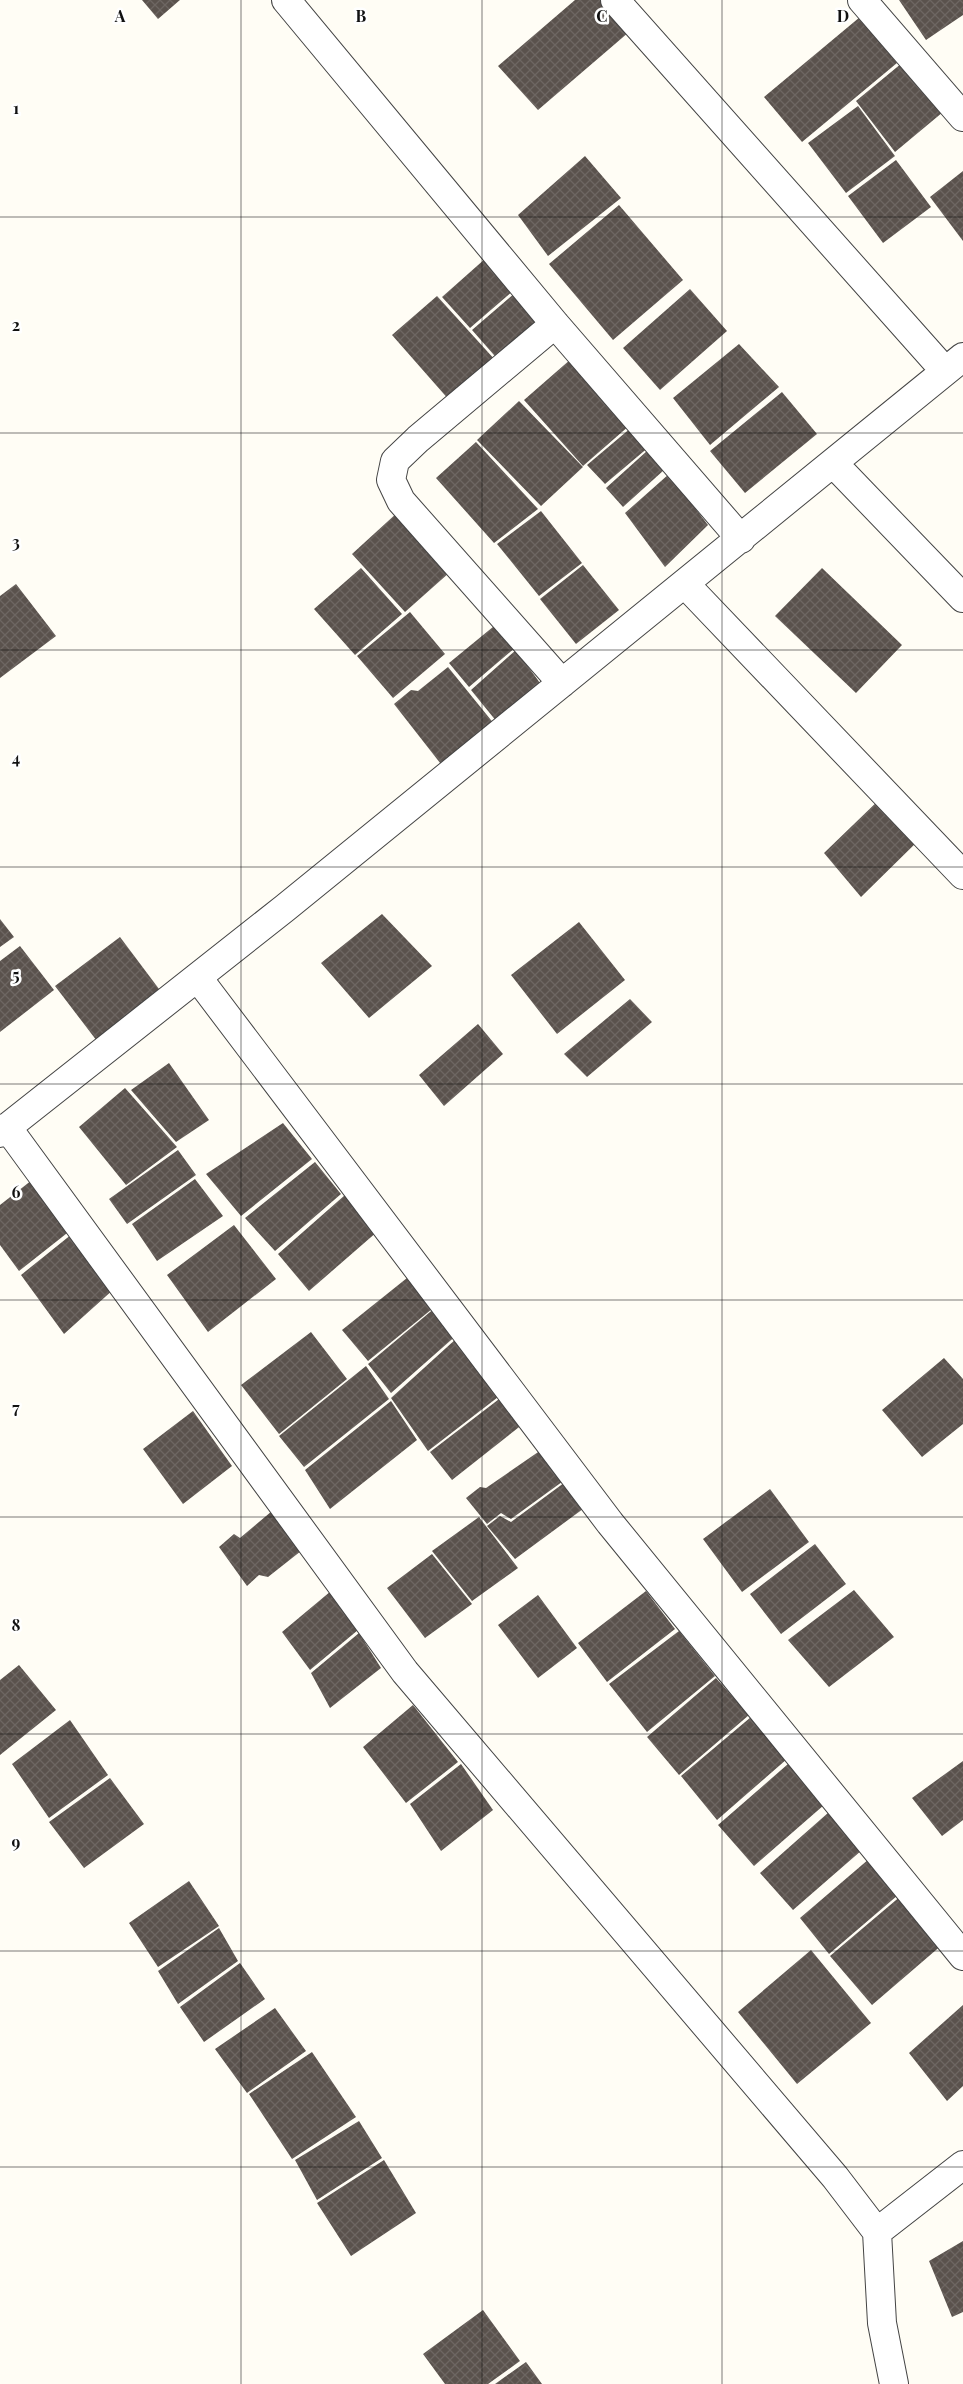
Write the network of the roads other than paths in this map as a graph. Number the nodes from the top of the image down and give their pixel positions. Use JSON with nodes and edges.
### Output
{"nodes":[{"id":1,"x":286,"y":0,"type":"edge"},
{"id":2,"x":615,"y":0,"type":"edge"},
{"id":3,"x":862,"y":0,"type":"edge"},
{"id":4,"x":963,"y":117,"type":"edge"},
{"id":5,"x":555,"y":324,"type":"junction"},
{"id":6,"x":954,"y":364,"type":"edge"},
{"id":7,"x":834,"y":464,"type":"junction"},
{"id":8,"x":741,"y":538,"type":"junction"},
{"id":9,"x":685,"y":584,"type":"junction"},
{"id":10,"x":963,"y":598,"type":"edge"},
{"id":11,"x":562,"y":683,"type":"junction"},
{"id":12,"x":963,"y":875,"type":"edge"},
{"id":13,"x":198,"y":978,"type":"junction"},
{"id":14,"x":4,"y":1130,"type":"edge"},
{"id":15,"x":963,"y":1956,"type":"edge"},
{"id":16,"x":963,"y":2165,"type":"edge"},
{"id":17,"x":877,"y":2232,"type":"junction"},
{"id":18,"x":894,"y":2384,"type":"edge"}],
"edges":[{"from":1,"to":5,"type":"street"},
{"from":2,"to":6,"type":"street"},
{"from":3,"to":4,"type":"street"},
{"from":5,"to":8,"type":"street"},
{"from":5,"to":11,"type":"street"},
{"from":6,"to":7,"type":"street"},
{"from":7,"to":8,"type":"street"},
{"from":7,"to":10,"type":"street"},
{"from":8,"to":9,"type":"street"},
{"from":9,"to":11,"type":"street"},
{"from":9,"to":12,"type":"street"},
{"from":11,"to":13,"type":"street"},
{"from":13,"to":14,"type":"street"},
{"from":13,"to":15,"type":"street"},
{"from":14,"to":17,"type":"street"},
{"from":16,"to":17,"type":"street"},
{"from":17,"to":18,"type":"street"}]}
